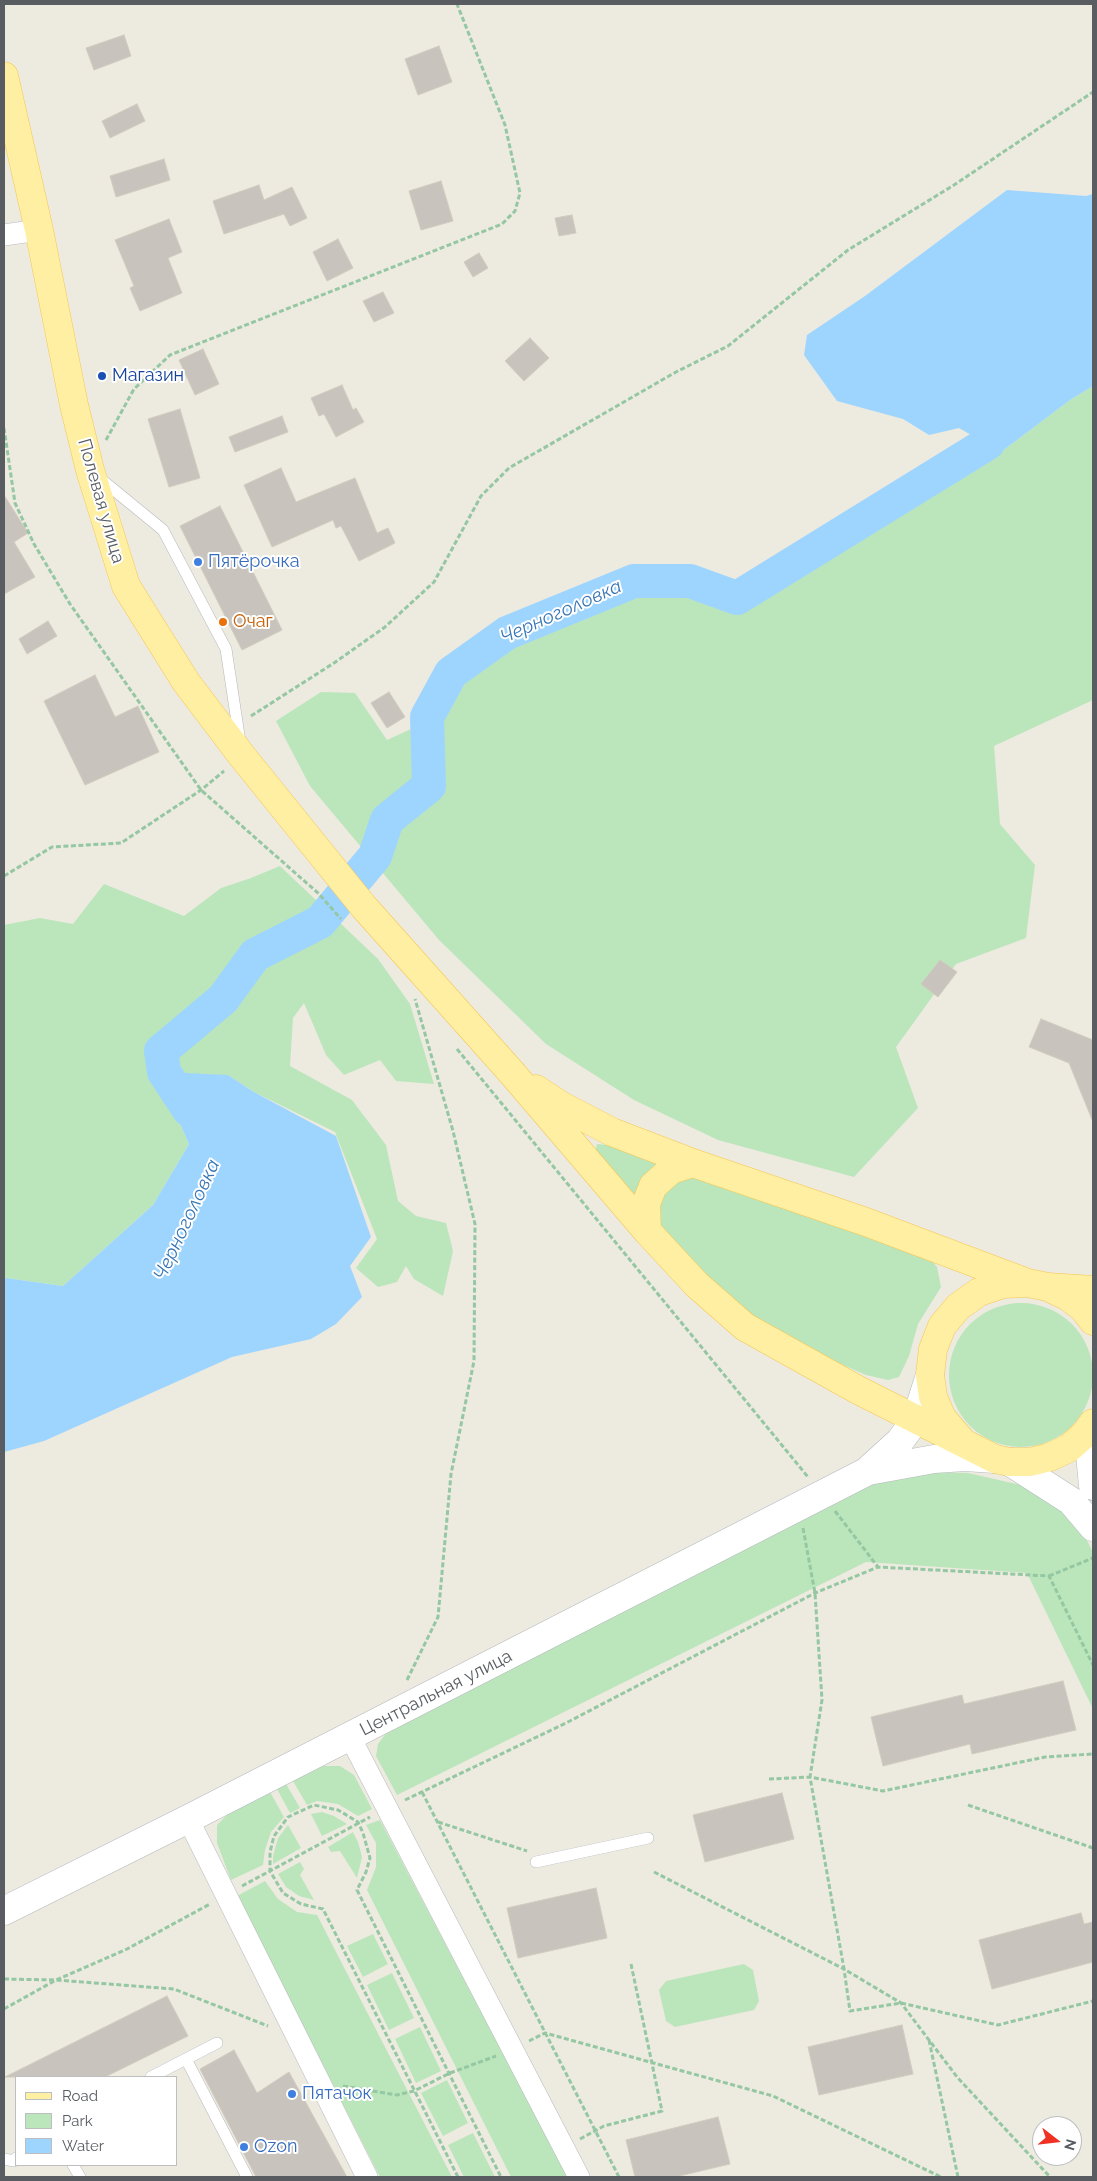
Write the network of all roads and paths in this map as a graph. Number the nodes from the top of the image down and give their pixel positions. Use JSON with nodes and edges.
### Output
{"nodes":[{"id":1,"x":457,"y":4,"type":"edge"},
{"id":2,"x":4,"y":76,"type":"edge"},
{"id":3,"x":1093,"y":92,"type":"edge"},
{"id":4,"x":39,"y":230,"type":"junction"},
{"id":5,"x":4,"y":234,"type":"edge"},
{"id":6,"x":4,"y":428,"type":"edge"},
{"id":7,"x":90,"y":470,"type":"junction"},
{"id":8,"x":237,"y":724,"type":"junction"},
{"id":9,"x":242,"y":756,"type":"junction"},
{"id":10,"x":202,"y":790,"type":"junction"},
{"id":11,"x":4,"y":876,"type":"edge"},
{"id":12,"x":354,"y":914,"type":"junction"},
{"id":13,"x":408,"y":992,"type":"dead end"},
{"id":14,"x":414,"y":999,"type":"junction"},
{"id":15,"x":421,"y":1006,"type":"dead end"},
{"id":16,"x":452,"y":1043,"type":"dead end"},
{"id":17,"x":512,"y":1073,"type":"junction"},
{"id":18,"x":693,"y":1164,"type":"junction"},
{"id":19,"x":647,"y":1231,"type":"junction"},
{"id":20,"x":1038,"y":1285,"type":"junction"},
{"id":21,"x":1093,"y":1290,"type":"edge"},
{"id":22,"x":1093,"y":1321,"type":"edge"},
{"id":23,"x":930,"y":1375,"type":"junction"},
{"id":24,"x":916,"y":1419,"type":"junction"},
{"id":25,"x":1093,"y":1423,"type":"edge"},
{"id":26,"x":1093,"y":1439,"type":"edge"},
{"id":27,"x":779,"y":1441,"type":"dead end"},
{"id":28,"x":992,"y":1457,"type":"junction"},
{"id":29,"x":866,"y":1472,"type":"junction"},
{"id":30,"x":1093,"y":1486,"type":"edge"},
{"id":31,"x":799,"y":1506,"type":"junction"},
{"id":32,"x":1093,"y":1527,"type":"edge"},
{"id":33,"x":1093,"y":1558,"type":"edge"},
{"id":34,"x":1050,"y":1576,"type":"junction"},
{"id":35,"x":815,"y":1593,"type":"junction"},
{"id":36,"x":1093,"y":1665,"type":"edge"},
{"id":37,"x":405,"y":1684,"type":"dead end"},
{"id":38,"x":350,"y":1737,"type":"junction"},
{"id":39,"x":1093,"y":1754,"type":"edge"},
{"id":40,"x":810,"y":1777,"type":"junction"},
{"id":41,"x":769,"y":1780,"type":"dead end"},
{"id":42,"x":422,"y":1792,"type":"junction"},
{"id":43,"x":968,"y":1805,"type":"dead end"},
{"id":44,"x":387,"y":1809,"type":"junction"},
{"id":45,"x":188,"y":1820,"type":"junction"},
{"id":46,"x":435,"y":1821,"type":"dead end"},
{"id":47,"x":358,"y":1822,"type":"junction"},
{"id":48,"x":648,"y":1838,"type":"dead end"},
{"id":49,"x":1093,"y":1848,"type":"edge"},
{"id":50,"x":552,"y":1859,"type":"junction"},
{"id":51,"x":536,"y":1862,"type":"dead end"},
{"id":52,"x":270,"y":1871,"type":"junction"},
{"id":53,"x":654,"y":1872,"type":"dead end"},
{"id":54,"x":227,"y":1895,"type":"junction"},
{"id":55,"x":4,"y":1911,"type":"edge"},
{"id":56,"x":631,"y":1964,"type":"dead end"},
{"id":57,"x":844,"y":1969,"type":"junction"},
{"id":58,"x":1093,"y":2001,"type":"edge"},
{"id":59,"x":901,"y":2004,"type":"junction"},
{"id":60,"x":4,"y":2009,"type":"edge"},
{"id":61,"x":545,"y":2033,"type":"junction"},
{"id":62,"x":928,"y":2039,"type":"junction"},
{"id":63,"x":217,"y":2043,"type":"dead end"},
{"id":64,"x":514,"y":2050,"type":"junction"},
{"id":65,"x":186,"y":2059,"type":"junction"},
{"id":66,"x":450,"y":2073,"type":"junction"},
{"id":67,"x":153,"y":2076,"type":"edge"},
{"id":68,"x":320,"y":2082,"type":"junction"},
{"id":69,"x":414,"y":2091,"type":"junction"},
{"id":70,"x":564,"y":2147,"type":"junction"},
{"id":71,"x":74,"y":2166,"type":"edge"},
{"id":72,"x":80,"y":2177,"type":"edge"},
{"id":73,"x":247,"y":2177,"type":"edge"},
{"id":74,"x":367,"y":2177,"type":"edge"},
{"id":75,"x":458,"y":2177,"type":"edge"},
{"id":76,"x":502,"y":2177,"type":"edge"},
{"id":77,"x":579,"y":2177,"type":"edge"},
{"id":78,"x":619,"y":2177,"type":"edge"},
{"id":79,"x":941,"y":2177,"type":"edge"},
{"id":80,"x":958,"y":2177,"type":"edge"},
{"id":81,"x":1050,"y":2177,"type":"edge"}],
"edges":[{"from":1,"to":7,"type":"path"},
{"from":2,"to":4,"type":"main road","name":"Полевая улица"},
{"from":3,"to":8,"type":"path"},
{"from":4,"to":5,"type":"street"},
{"from":4,"to":7,"type":"main road","name":"Полевая улица"},
{"from":6,"to":10,"type":"path"},
{"from":7,"to":8,"type":"lane"},
{"from":7,"to":9,"type":"main road","name":"Полевая улица"},
{"from":8,"to":9,"type":"lane"},
{"from":9,"to":10,"type":"path"},
{"from":9,"to":12,"type":"main road","name":"Полевая улица"},
{"from":10,"to":11,"type":"path"},
{"from":10,"to":12,"type":"path"},
{"from":12,"to":17,"type":"main road","name":"Полевая улица"},
{"from":13,"to":14,"type":"path"},
{"from":14,"to":15,"type":"path"},
{"from":14,"to":37,"type":"path"},
{"from":16,"to":27,"type":"path"},
{"from":17,"to":18,"type":"main road"},
{"from":17,"to":19,"type":"main road"},
{"from":18,"to":19,"type":"main road"},
{"from":18,"to":20,"type":"main road"},
{"from":19,"to":24,"type":"main road"},
{"from":20,"to":21,"type":"main road"},
{"from":20,"to":22,"type":"main road"},
{"from":20,"to":23,"type":"main road"},
{"from":23,"to":24,"type":"street"},
{"from":23,"to":28,"type":"main road"},
{"from":24,"to":28,"type":"main road"},
{"from":24,"to":29,"type":"street"},
{"from":25,"to":28,"type":"main road"},
{"from":26,"to":30,"type":"street"},
{"from":28,"to":29,"type":"street"},
{"from":28,"to":32,"type":"street"},
{"from":29,"to":31,"type":"street","name":"Центральная улица"},
{"from":31,"to":35,"type":"path"},
{"from":31,"to":38,"type":"street","name":"Центральная улица"},
{"from":33,"to":34,"type":"path"},
{"from":34,"to":35,"type":"path"},
{"from":34,"to":36,"type":"path"},
{"from":35,"to":40,"type":"path"},
{"from":35,"to":42,"type":"path"},
{"from":38,"to":44,"type":"street"},
{"from":38,"to":45,"type":"street","name":"Центральная улица"},
{"from":39,"to":40,"type":"path"},
{"from":40,"to":41,"type":"path"},
{"from":40,"to":57,"type":"path"},
{"from":42,"to":44,"type":"path"},
{"from":42,"to":61,"type":"path"},
{"from":43,"to":49,"type":"path"},
{"from":44,"to":47,"type":"path"},
{"from":44,"to":64,"type":"street"},
{"from":45,"to":54,"type":"street"},
{"from":45,"to":55,"type":"street","name":"Центральная улица"},
{"from":46,"to":50,"type":"path"},
{"from":47,"to":52,"type":"path"},
{"from":47,"to":52,"type":"path"},
{"from":47,"to":66,"type":"path"},
{"from":48,"to":50,"type":"lane"},
{"from":50,"to":51,"type":"lane"},
{"from":52,"to":54,"type":"path"},
{"from":52,"to":69,"type":"path"},
{"from":53,"to":57,"type":"path"},
{"from":54,"to":60,"type":"path"},
{"from":54,"to":68,"type":"street"},
{"from":56,"to":70,"type":"path"},
{"from":57,"to":59,"type":"path"},
{"from":57,"to":59,"type":"path"},
{"from":58,"to":59,"type":"path"},
{"from":59,"to":62,"type":"path"},
{"from":61,"to":64,"type":"path"},
{"from":61,"to":78,"type":"path"},
{"from":61,"to":79,"type":"path"},
{"from":62,"to":80,"type":"path"},
{"from":62,"to":81,"type":"path"},
{"from":63,"to":65,"type":"lane"},
{"from":64,"to":66,"type":"path"},
{"from":64,"to":70,"type":"street"},
{"from":65,"to":67,"type":"lane"},
{"from":65,"to":73,"type":"lane"},
{"from":66,"to":69,"type":"path"},
{"from":66,"to":76,"type":"path"},
{"from":68,"to":69,"type":"path"},
{"from":68,"to":74,"type":"street"},
{"from":69,"to":75,"type":"path"},
{"from":70,"to":77,"type":"street"},
{"from":71,"to":72,"type":"lane"}]}
